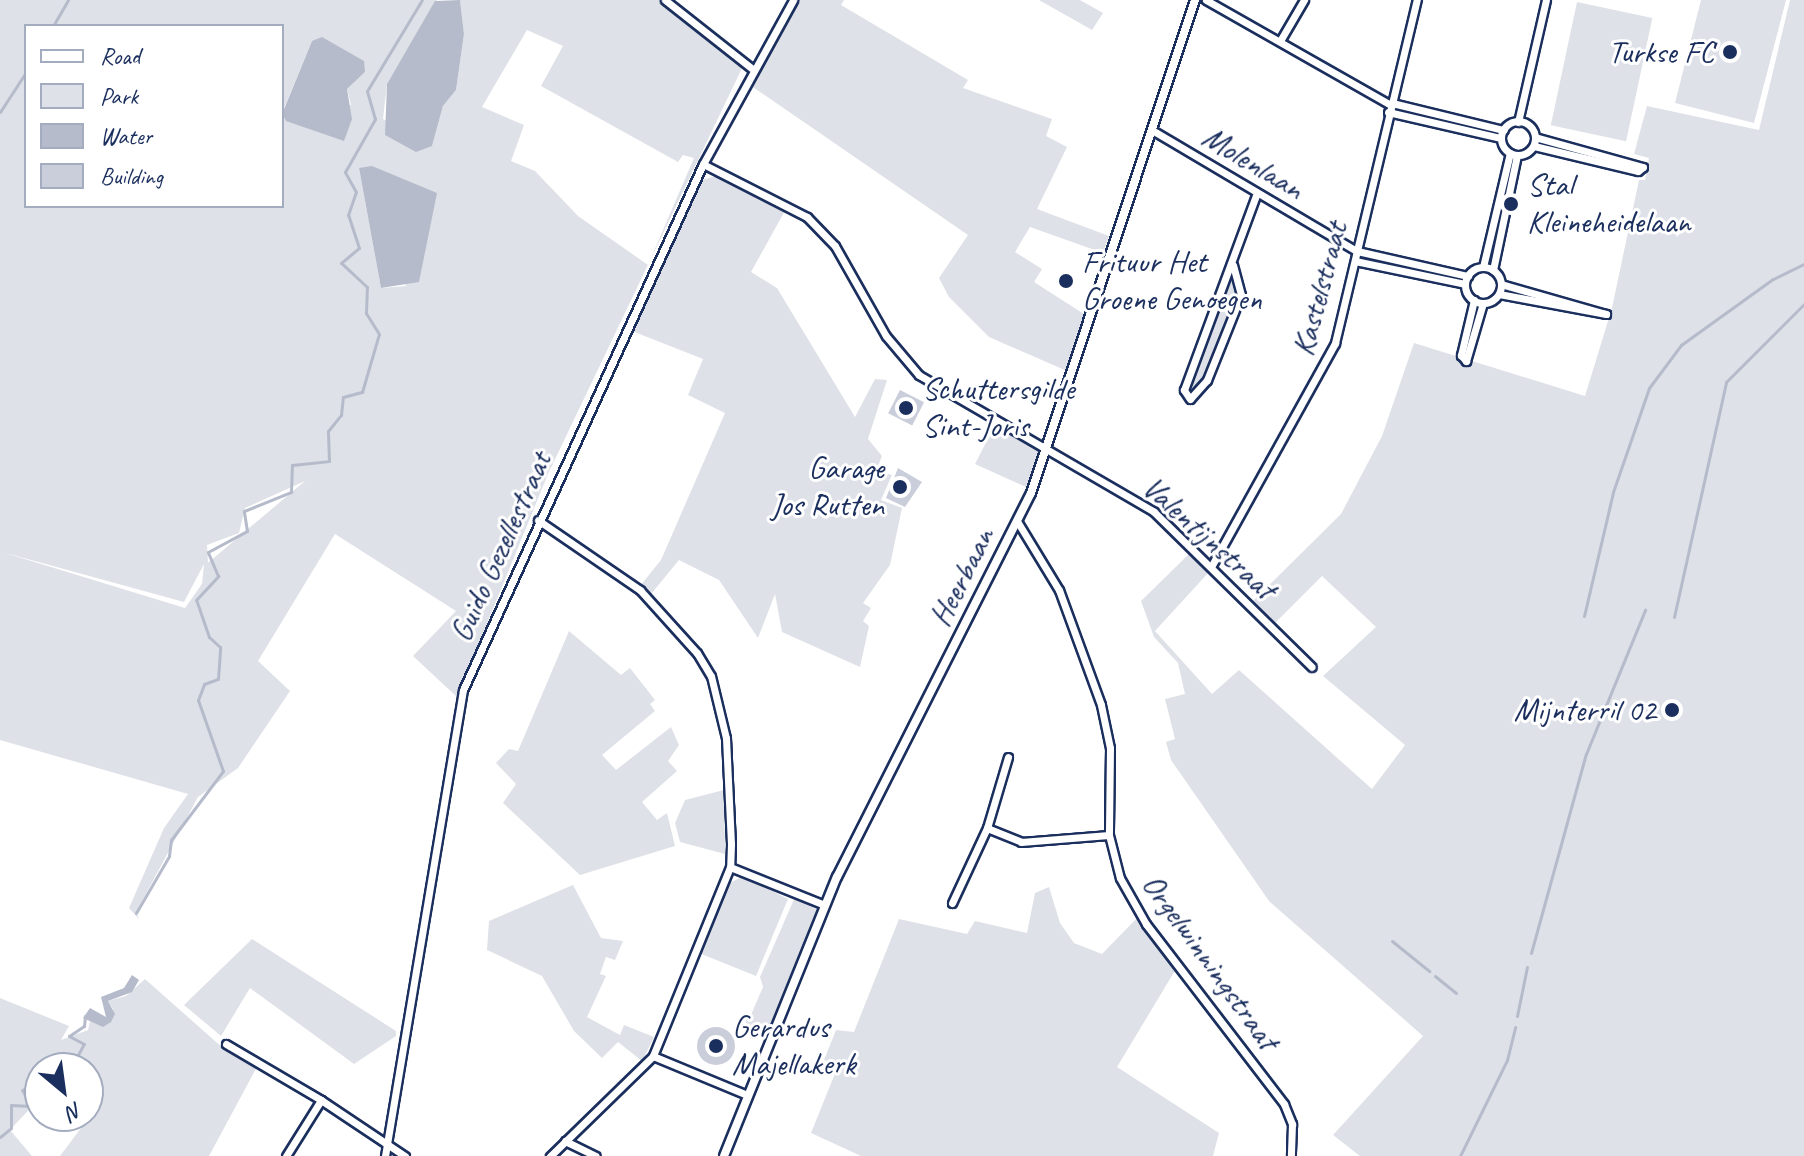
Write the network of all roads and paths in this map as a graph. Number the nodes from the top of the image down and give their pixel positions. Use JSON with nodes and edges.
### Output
{"nodes":[{"id":1,"x":665,"y":0,"type":"edge"},
{"id":2,"x":793,"y":0,"type":"edge"},
{"id":3,"x":1195,"y":0,"type":"edge"},
{"id":4,"x":1206,"y":0,"type":"edge"},
{"id":5,"x":1304,"y":0,"type":"edge"},
{"id":6,"x":1417,"y":0,"type":"edge"},
{"id":7,"x":1546,"y":0,"type":"edge"},
{"id":8,"x":1280,"y":41,"type":"junction"},
{"id":9,"x":751,"y":68,"type":"junction"},
{"id":10,"x":1390,"y":107,"type":"junction"},
{"id":11,"x":1518,"y":122,"type":"junction"},
{"id":12,"x":1152,"y":130,"type":"junction"},
{"id":13,"x":1502,"y":134,"type":"junction"},
{"id":14,"x":1534,"y":142,"type":"junction"},
{"id":15,"x":1513,"y":154,"type":"junction"},
{"id":16,"x":703,"y":164,"type":"junction"},
{"id":17,"x":1257,"y":193,"type":"junction"},
{"id":18,"x":1357,"y":251,"type":"junction"},
{"id":19,"x":1355,"y":261,"type":"junction"},
{"id":20,"x":1233,"y":265,"type":"junction"},
{"id":21,"x":1483,"y":267,"type":"junction"},
{"id":22,"x":1493,"y":270,"type":"junction"},
{"id":23,"x":1467,"y":280,"type":"junction"},
{"id":24,"x":1501,"y":284,"type":"junction"},
{"id":25,"x":1499,"y":294,"type":"junction"},
{"id":26,"x":1474,"y":300,"type":"junction"},
{"id":27,"x":1483,"y":303,"type":"junction"},
{"id":28,"x":1046,"y":451,"type":"junction"},
{"id":29,"x":538,"y":520,"type":"junction"},
{"id":30,"x":1017,"y":521,"type":"junction"},
{"id":31,"x":1211,"y":567,"type":"junction"},
{"id":32,"x":1312,"y":667,"type":"dead end"},
{"id":33,"x":1008,"y":757,"type":"dead end"},
{"id":34,"x":987,"y":828,"type":"junction"},
{"id":35,"x":1109,"y":835,"type":"junction"},
{"id":36,"x":730,"y":867,"type":"junction"},
{"id":37,"x":952,"y":903,"type":"dead end"},
{"id":38,"x":825,"y":905,"type":"junction"},
{"id":39,"x":226,"y":1044,"type":"dead end"},
{"id":40,"x":653,"y":1056,"type":"junction"},
{"id":41,"x":747,"y":1095,"type":"junction"},
{"id":42,"x":321,"y":1100,"type":"junction"},
{"id":43,"x":565,"y":1141,"type":"junction"},
{"id":44,"x":387,"y":1143,"type":"junction"},
{"id":45,"x":286,"y":1156,"type":"edge"},
{"id":46,"x":385,"y":1156,"type":"edge"},
{"id":47,"x":405,"y":1156,"type":"edge"},
{"id":48,"x":550,"y":1156,"type":"edge"},
{"id":49,"x":596,"y":1156,"type":"edge"},
{"id":50,"x":724,"y":1156,"type":"edge"},
{"id":51,"x":1291,"y":1156,"type":"edge"}],
"edges":[{"from":1,"to":9,"type":"street"},
{"from":2,"to":9,"type":"street","name":"Guido Gezellestraat"},
{"from":3,"to":12,"type":"street","name":"Heerbaan"},
{"from":4,"to":8,"type":"street"},
{"from":5,"to":8,"type":"street"},
{"from":6,"to":10,"type":"street","name":"Kastelstraat"},
{"from":7,"to":11,"type":"street"},
{"from":8,"to":10,"type":"street"},
{"from":9,"to":16,"type":"street","name":"Guido Gezellestraat"},
{"from":10,"to":13,"type":"street"},
{"from":10,"to":18,"type":"street","name":"Kastelstraat"},
{"from":11,"to":13,"type":"street"},
{"from":11,"to":14,"type":"street"},
{"from":12,"to":17,"type":"street","name":"Molenlaan"},
{"from":12,"to":28,"type":"street","name":"Heerbaan"},
{"from":13,"to":15,"type":"street"},
{"from":14,"to":14,"type":"street"},
{"from":14,"to":15,"type":"street"},
{"from":15,"to":21,"type":"street"},
{"from":15,"to":22,"type":"street"},
{"from":16,"to":28,"type":"street","name":"Valentijnstraat"},
{"from":16,"to":29,"type":"street","name":"Guido Gezellestraat"},
{"from":17,"to":18,"type":"street","name":"Molenlaan"},
{"from":17,"to":20,"type":"street"},
{"from":18,"to":19,"type":"street","name":"Kastelstraat"},
{"from":18,"to":23,"type":"street","name":"Molenlaan"},
{"from":19,"to":23,"type":"street"},
{"from":19,"to":31,"type":"street","name":"Kastelstraat"},
{"from":20,"to":20,"type":"street"},
{"from":21,"to":22,"type":"street"},
{"from":21,"to":23,"type":"street"},
{"from":22,"to":24,"type":"street"},
{"from":23,"to":26,"type":"street"},
{"from":24,"to":25,"type":"street"},
{"from":24,"to":25,"type":"street"},
{"from":25,"to":27,"type":"street"},
{"from":26,"to":27,"type":"street"},
{"from":26,"to":27,"type":"street"},
{"from":28,"to":30,"type":"street","name":"Heerbaan"},
{"from":28,"to":31,"type":"street","name":"Valentijnstraat"},
{"from":29,"to":36,"type":"street"},
{"from":29,"to":44,"type":"street","name":"Guido Gezellestraat"},
{"from":30,"to":35,"type":"street","name":"Orgelwinningstraat"},
{"from":30,"to":38,"type":"street","name":"Heerbaan"},
{"from":31,"to":32,"type":"street","name":"Valentijnstraat"},
{"from":33,"to":34,"type":"street"},
{"from":34,"to":35,"type":"street"},
{"from":34,"to":37,"type":"street"},
{"from":35,"to":51,"type":"street","name":"Orgelwinningstraat"},
{"from":36,"to":38,"type":"street"},
{"from":36,"to":40,"type":"street"},
{"from":38,"to":41,"type":"street","name":"Heerbaan"},
{"from":39,"to":42,"type":"street"},
{"from":40,"to":41,"type":"street"},
{"from":40,"to":43,"type":"street"},
{"from":41,"to":50,"type":"street","name":"Heerbaan"},
{"from":42,"to":44,"type":"street"},
{"from":42,"to":45,"type":"street"},
{"from":43,"to":48,"type":"street"},
{"from":43,"to":49,"type":"street"},
{"from":44,"to":46,"type":"street","name":"Guido Gezellestraat"},
{"from":44,"to":47,"type":"street"}]}
